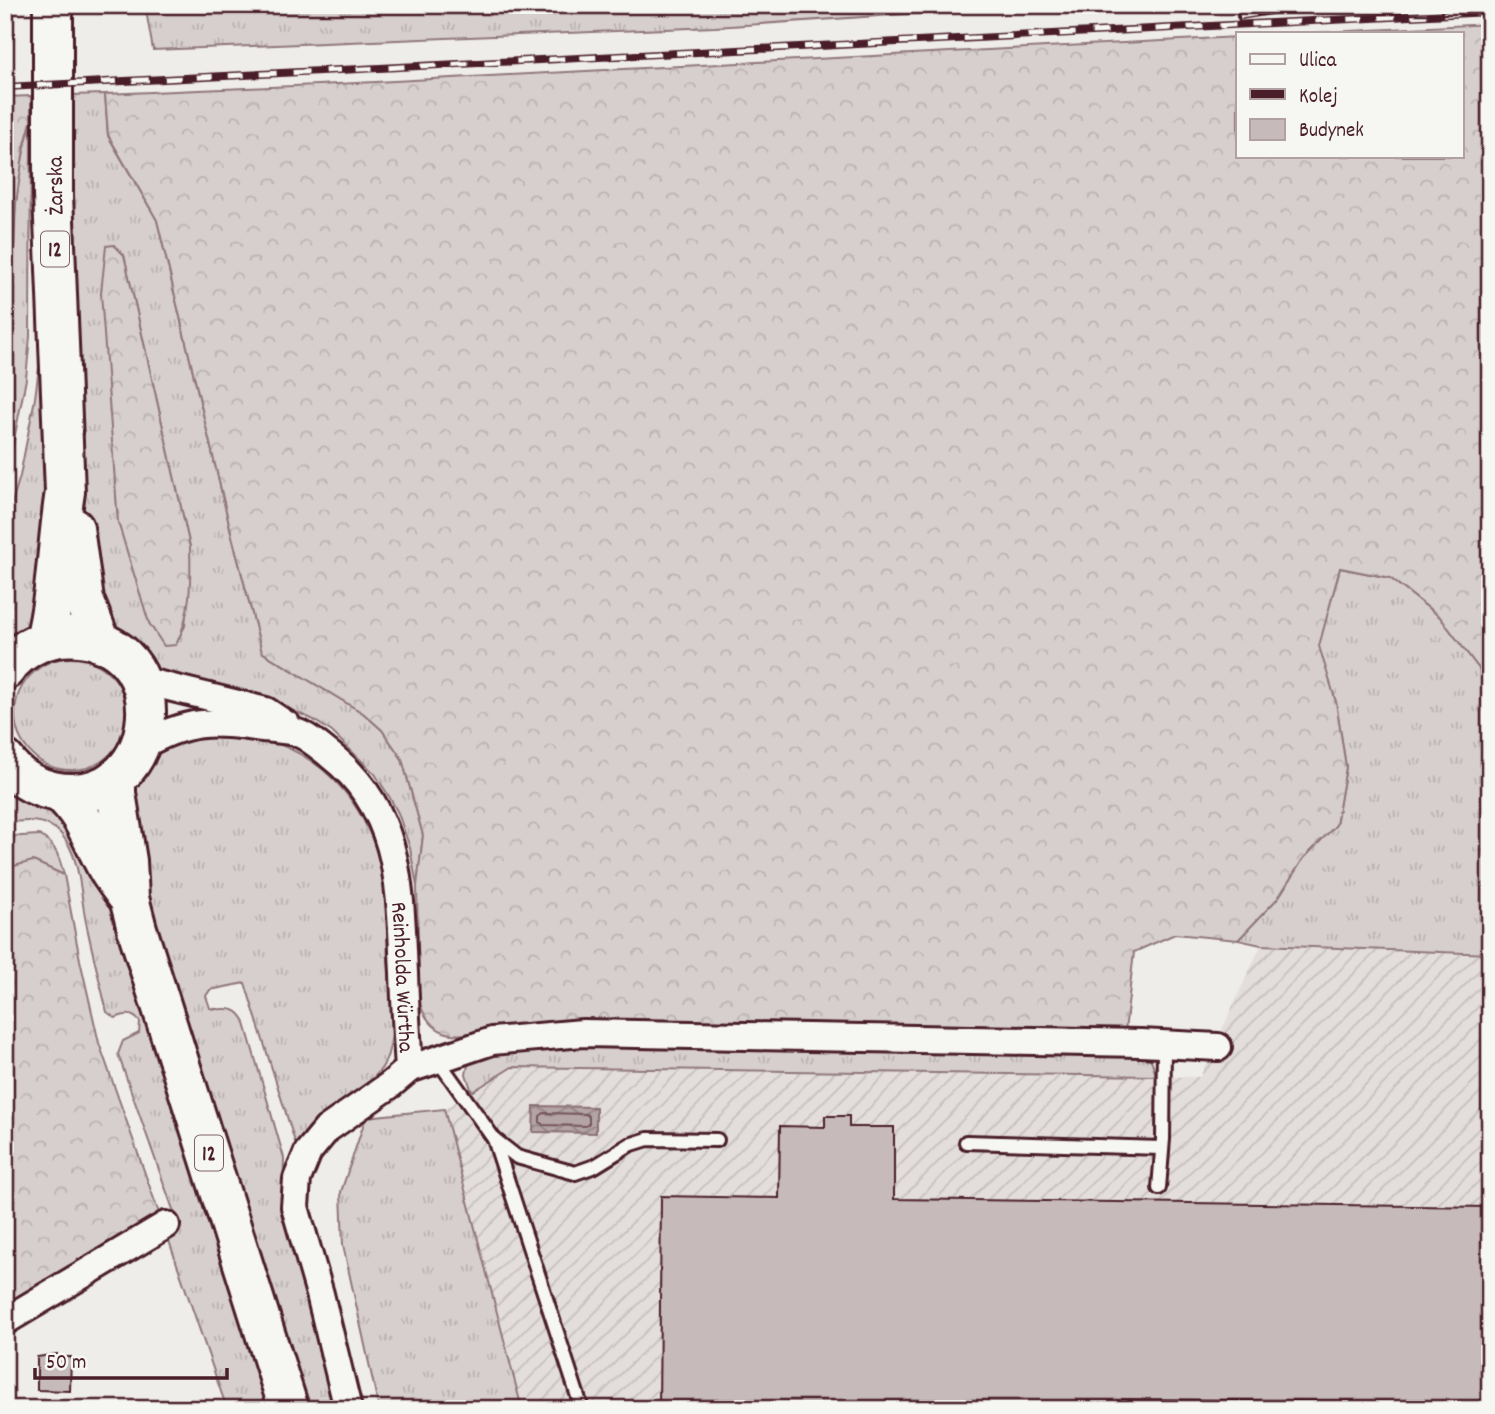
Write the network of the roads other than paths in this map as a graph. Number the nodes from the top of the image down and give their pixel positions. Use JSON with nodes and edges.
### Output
{"nodes":[{"id":1,"x":53,"y":5,"type":"edge"},
{"id":2,"x":65,"y":492,"type":"junction"},
{"id":3,"x":45,"y":640,"type":"junction"},
{"id":4,"x":100,"y":643,"type":"junction"},
{"id":5,"x":5,"y":670,"type":"edge"},
{"id":6,"x":140,"y":680,"type":"junction"},
{"id":7,"x":297,"y":733,"type":"junction"},
{"id":8,"x":141,"y":746,"type":"junction"},
{"id":9,"x":5,"y":760,"type":"edge"},
{"id":10,"x":116,"y":778,"type":"junction"},
{"id":11,"x":61,"y":793,"type":"junction"},
{"id":12,"x":129,"y":898,"type":"junction"},
{"id":13,"x":1164,"y":1044,"type":"junction"},
{"id":14,"x":1218,"y":1047,"type":"dead end"},
{"id":15,"x":437,"y":1059,"type":"junction"},
{"id":16,"x":409,"y":1069,"type":"junction"},
{"id":17,"x":494,"y":1139,"type":"junction"},
{"id":18,"x":717,"y":1140,"type":"dead end"},
{"id":19,"x":967,"y":1142,"type":"dead end"},
{"id":20,"x":1161,"y":1147,"type":"junction"},
{"id":21,"x":1159,"y":1188,"type":"dead end"},
{"id":22,"x":166,"y":1225,"type":"dead end"},
{"id":23,"x":5,"y":1321,"type":"edge"},
{"id":24,"x":289,"y":1409,"type":"edge"},
{"id":25,"x":348,"y":1409,"type":"edge"},
{"id":26,"x":582,"y":1409,"type":"edge"}],
"edges":[{"from":1,"to":2,"type":"main road","name":"Żarska","number":"12"},
{"from":2,"to":3,"type":"main road","name":"Żarska","number":"12"},
{"from":2,"to":4,"type":"main road","name":"Żarska"},
{"from":3,"to":4,"type":"main road"},
{"from":3,"to":5,"type":"main road"},
{"from":4,"to":6,"type":"main road"},
{"from":6,"to":7,"type":"street"},
{"from":6,"to":8,"type":"main road"},
{"from":7,"to":8,"type":"street","name":"Reinholda Würtha"},
{"from":7,"to":16,"type":"street","name":"Reinholda Würtha"},
{"from":8,"to":10,"type":"main road"},
{"from":9,"to":11,"type":"main road"},
{"from":10,"to":11,"type":"main road"},
{"from":10,"to":12,"type":"main road","number":"12"},
{"from":11,"to":12,"type":"main road","number":"12"},
{"from":12,"to":24,"type":"main road","number":"12"},
{"from":13,"to":14,"type":"street"},
{"from":13,"to":15,"type":"street"},
{"from":13,"to":20,"type":"lane"},
{"from":15,"to":16,"type":"street"},
{"from":15,"to":17,"type":"lane"},
{"from":16,"to":25,"type":"street","name":"Reinholda Würtha"},
{"from":17,"to":18,"type":"lane"},
{"from":17,"to":26,"type":"lane"},
{"from":19,"to":20,"type":"lane"},
{"from":20,"to":21,"type":"lane"},
{"from":22,"to":23,"type":"street"}]}
